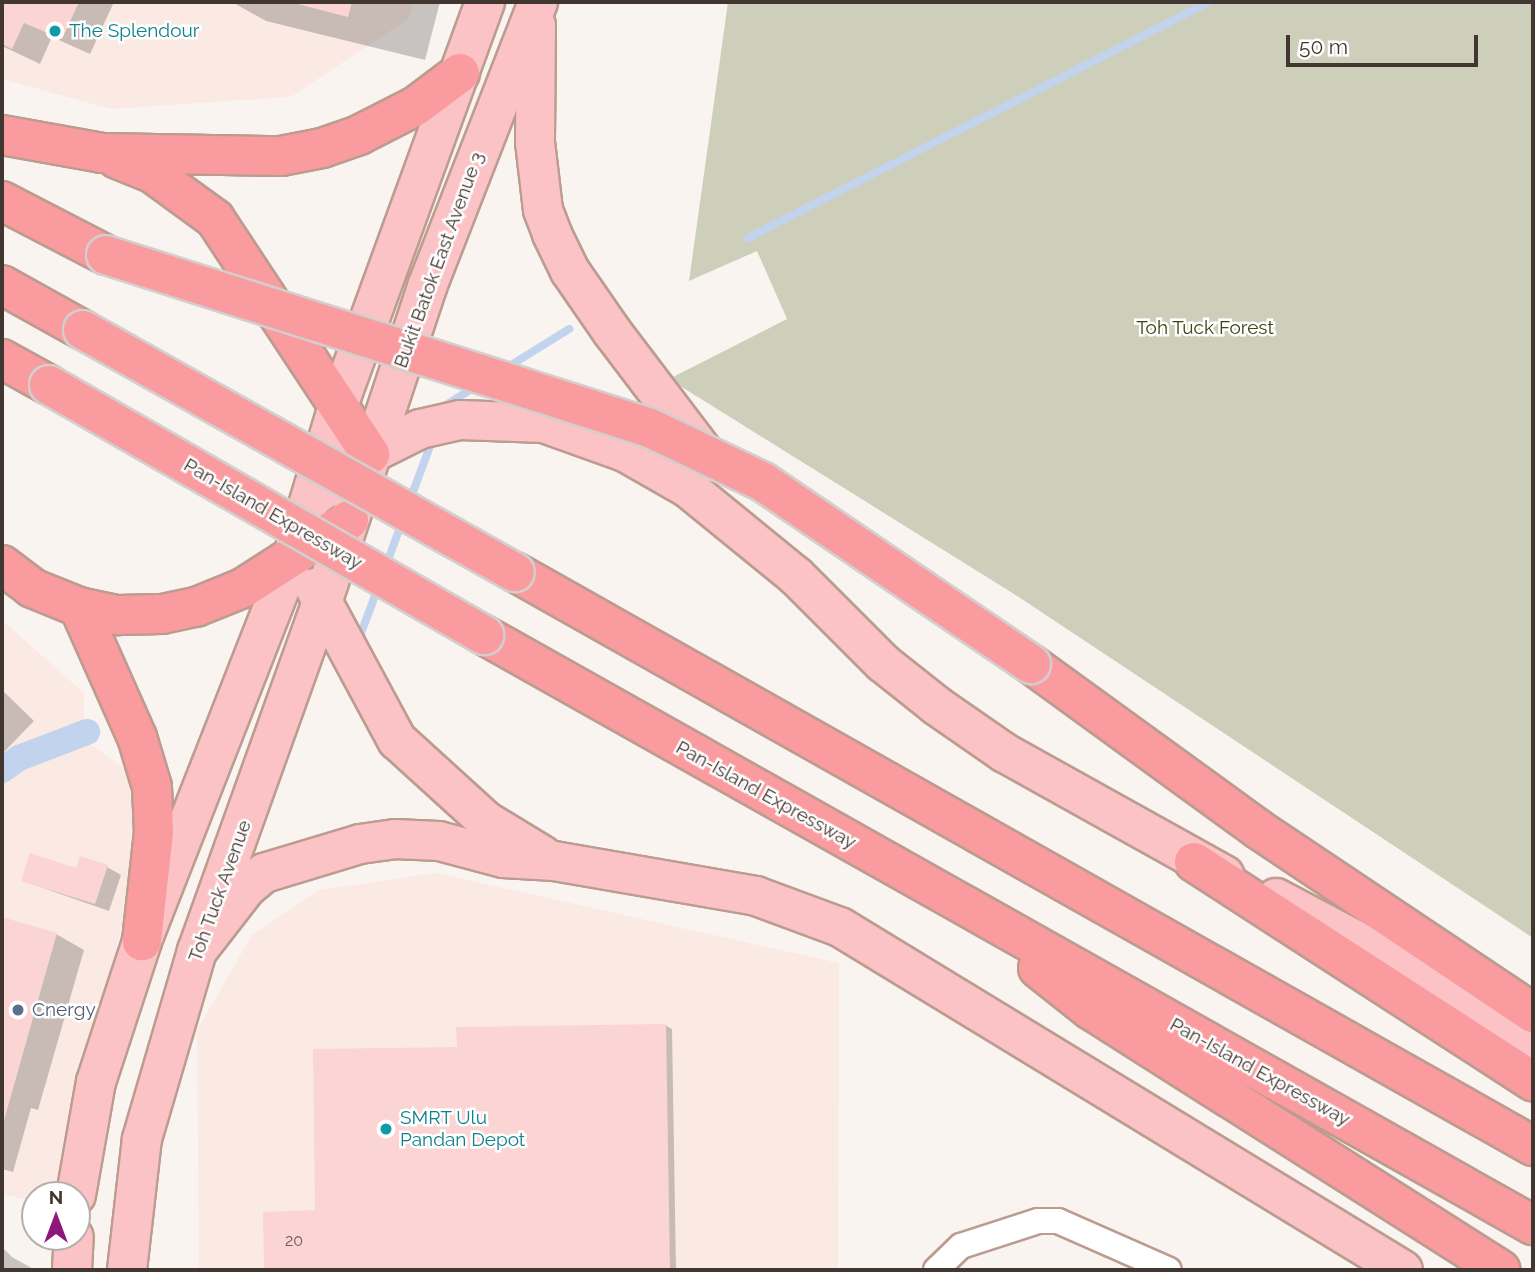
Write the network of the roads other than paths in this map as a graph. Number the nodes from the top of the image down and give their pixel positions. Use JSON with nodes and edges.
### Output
{"nodes":[{"id":1,"x":485,"y":2,"type":"edge"},
{"id":2,"x":537,"y":4,"type":"edge"},
{"id":3,"x":460,"y":73,"type":"junction"},
{"id":4,"x":2,"y":135,"type":"edge"},
{"id":5,"x":102,"y":153,"type":"junction"},
{"id":6,"x":2,"y":201,"type":"edge"},
{"id":7,"x":2,"y":285,"type":"edge"},
{"id":8,"x":2,"y":359,"type":"edge"},
{"id":9,"x":338,"y":406,"type":"junction"},
{"id":10,"x":370,"y":454,"type":"junction"},
{"id":11,"x":311,"y":499,"type":"junction"},
{"id":12,"x":349,"y":520,"type":"junction"},
{"id":13,"x":293,"y":555,"type":"junction"},
{"id":14,"x":2,"y":565,"type":"edge"},
{"id":15,"x":796,"y":576,"type":"junction"},
{"id":16,"x":323,"y":600,"type":"junction"},
{"id":17,"x":79,"y":607,"type":"junction"},
{"id":18,"x":554,"y":861,"type":"junction"},
{"id":19,"x":1194,"y":862,"type":"junction"},
{"id":20,"x":986,"y":918,"type":"junction"},
{"id":21,"x":142,"y":941,"type":"junction"},
{"id":22,"x":197,"y":951,"type":"junction"},
{"id":23,"x":1533,"y":1013,"type":"edge"},
{"id":24,"x":1533,"y":1044,"type":"edge"},
{"id":25,"x":1533,"y":1081,"type":"edge"},
{"id":26,"x":1533,"y":1146,"type":"edge"},
{"id":27,"x":78,"y":1181,"type":"edge"},
{"id":28,"x":1533,"y":1225,"type":"edge"},
{"id":29,"x":73,"y":1251,"type":"edge"},
{"id":30,"x":72,"y":1270,"type":"edge"},
{"id":31,"x":127,"y":1270,"type":"edge"},
{"id":32,"x":936,"y":1270,"type":"edge"},
{"id":33,"x":1169,"y":1270,"type":"edge"},
{"id":34,"x":1403,"y":1270,"type":"edge"},
{"id":35,"x":1500,"y":1270,"type":"edge"}],
"edges":[{"from":1,"to":3,"type":"main road"},
{"from":2,"to":10,"type":"main road","name":"Bukit Batok East Avenue 3"},
{"from":2,"to":15,"type":"main road"},
{"from":3,"to":5,"type":"highway"},
{"from":3,"to":9,"type":"main road"},
{"from":4,"to":5,"type":"highway"},
{"from":5,"to":9,"type":"highway"},
{"from":6,"to":23,"type":"highway","bridge":true},
{"from":7,"to":26,"type":"highway","bridge":true},
{"from":8,"to":20,"type":"highway","name":"Pan-Island Expressway","bridge":true},
{"from":9,"to":10,"type":"highway"},
{"from":9,"to":11,"type":"main road"},
{"from":10,"to":11,"type":"main road"},
{"from":10,"to":12,"type":"main road","name":"Bukit Batok East Avenue 3"},
{"from":10,"to":15,"type":"main road"},
{"from":11,"to":13,"type":"main road"},
{"from":12,"to":13,"type":"highway"},
{"from":12,"to":16,"type":"main road","name":"Toh Tuck Avenue"},
{"from":13,"to":16,"type":"main road"},
{"from":13,"to":17,"type":"highway"},
{"from":13,"to":21,"type":"main road"},
{"from":14,"to":17,"type":"highway"},
{"from":15,"to":19,"type":"main road"},
{"from":16,"to":18,"type":"main road"},
{"from":16,"to":22,"type":"main road","name":"Toh Tuck Avenue"},
{"from":17,"to":21,"type":"highway"},
{"from":18,"to":22,"type":"main road"},
{"from":18,"to":34,"type":"main road"},
{"from":19,"to":24,"type":"main road"},
{"from":19,"to":25,"type":"highway"},
{"from":20,"to":28,"type":"highway","name":"Pan-Island Expressway"},
{"from":20,"to":35,"type":"highway"},
{"from":21,"to":27,"type":"main road"},
{"from":22,"to":31,"type":"main road","name":"Toh Tuck Avenue"},
{"from":29,"to":30,"type":"main road"},
{"from":32,"to":33,"type":"street"}]}
